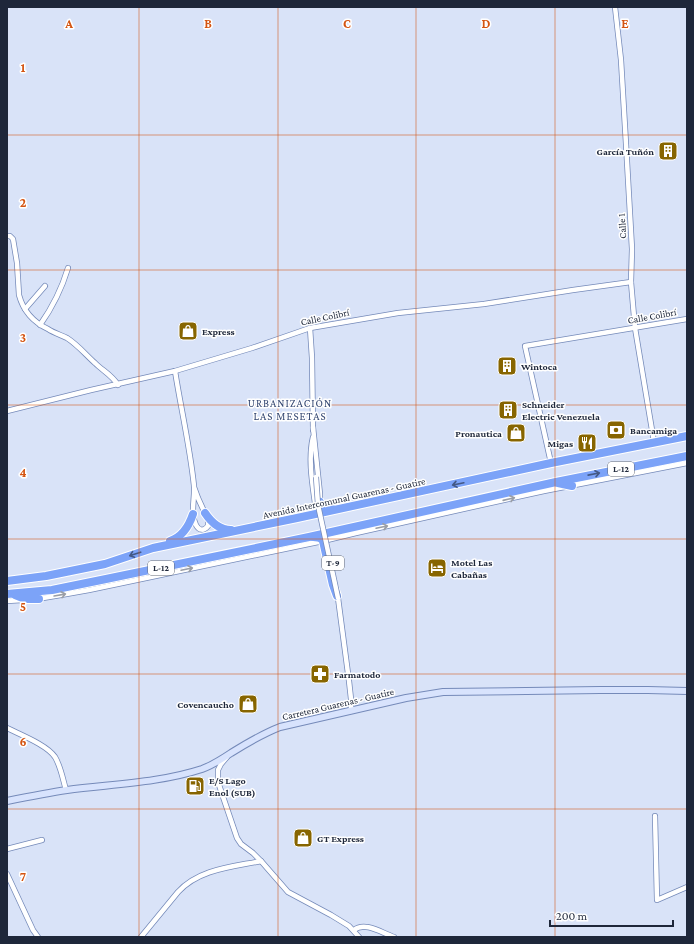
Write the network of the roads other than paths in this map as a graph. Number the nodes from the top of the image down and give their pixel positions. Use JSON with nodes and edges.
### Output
{"nodes":[{"id":1,"x":616,"y":7,"type":"edge"},
{"id":2,"x":7,"y":236,"type":"edge"},
{"id":3,"x":68,"y":268,"type":"dead end"},
{"id":4,"x":631,"y":282,"type":"junction"},
{"id":5,"x":45,"y":286,"type":"dead end"},
{"id":6,"x":25,"y":309,"type":"junction"},
{"id":7,"x":687,"y":319,"type":"edge"},
{"id":8,"x":40,"y":325,"type":"junction"},
{"id":9,"x":310,"y":328,"type":"junction"},
{"id":10,"x":635,"y":328,"type":"junction"},
{"id":11,"x":175,"y":371,"type":"junction"},
{"id":12,"x":118,"y":384,"type":"junction"},
{"id":13,"x":7,"y":411,"type":"edge"},
{"id":14,"x":313,"y":427,"type":"junction"},
{"id":15,"x":687,"y":436,"type":"edge"},
{"id":16,"x":313,"y":437,"type":"junction"},
{"id":17,"x":654,"y":442,"type":"junction"},
{"id":18,"x":687,"y":456,"type":"edge"},
{"id":19,"x":687,"y":463,"type":"edge"},
{"id":20,"x":551,"y":464,"type":"junction"},
{"id":21,"x":556,"y":482,"type":"junction"},
{"id":22,"x":572,"y":486,"type":"junction"},
{"id":23,"x":194,"y":487,"type":"junction"},
{"id":24,"x":318,"y":503,"type":"junction"},
{"id":25,"x":344,"y":508,"type":"junction"},
{"id":26,"x":204,"y":513,"type":"junction"},
{"id":27,"x":193,"y":514,"type":"junction"},
{"id":28,"x":297,"y":518,"type":"junction"},
{"id":29,"x":372,"y":523,"type":"junction"},
{"id":30,"x":241,"y":529,"type":"junction"},
{"id":31,"x":335,"y":531,"type":"junction"},
{"id":32,"x":356,"y":533,"type":"junction"},
{"id":33,"x":309,"y":537,"type":"junction"},
{"id":34,"x":326,"y":540,"type":"junction"},
{"id":35,"x":152,"y":548,"type":"junction"},
{"id":36,"x":7,"y":581,"type":"edge"},
{"id":37,"x":10,"y":594,"type":"edge"},
{"id":38,"x":39,"y":598,"type":"junction"},
{"id":39,"x":338,"y":598,"type":"junction"},
{"id":40,"x":7,"y":601,"type":"edge"},
{"id":41,"x":687,"y":691,"type":"edge"},
{"id":42,"x":351,"y":711,"type":"junction"},
{"id":43,"x":7,"y":728,"type":"edge"},
{"id":44,"x":231,"y":753,"type":"junction"},
{"id":45,"x":66,"y":790,"type":"junction"},
{"id":46,"x":7,"y":801,"type":"edge"},
{"id":47,"x":654,"y":816,"type":"dead end"},
{"id":48,"x":42,"y":840,"type":"dead end"},
{"id":49,"x":7,"y":849,"type":"edge"},
{"id":50,"x":261,"y":861,"type":"junction"},
{"id":51,"x":7,"y":874,"type":"edge"},
{"id":52,"x":687,"y":887,"type":"edge"},
{"id":53,"x":354,"y":930,"type":"junction"},
{"id":54,"x":38,"y":937,"type":"edge"},
{"id":55,"x":141,"y":937,"type":"edge"},
{"id":56,"x":359,"y":937,"type":"edge"},
{"id":57,"x":394,"y":937,"type":"edge"}],
"edges":[{"from":1,"to":4,"type":"street","name":"Calle 1"},
{"from":2,"to":6,"type":"street"},
{"from":3,"to":8,"type":"street"},
{"from":4,"to":9,"type":"street","name":"Calle Colibrí"},
{"from":4,"to":10,"type":"street","name":"Calle 1"},
{"from":5,"to":6,"type":"street"},
{"from":6,"to":8,"type":"street"},
{"from":7,"to":10,"type":"street","name":"Calle Colibrí"},
{"from":8,"to":12,"type":"street"},
{"from":9,"to":11,"type":"street","name":"Calle Colibrí"},
{"from":9,"to":14,"type":"street"},
{"from":10,"to":17,"type":"street","name":"Calle 1"},
{"from":10,"to":20,"type":"street","name":"Calle Colibrí"},
{"from":11,"to":12,"type":"street","name":"Calle Colibrí"},
{"from":11,"to":23,"type":"street"},
{"from":12,"to":13,"type":"street","name":"Calle Colibrí"},
{"from":14,"to":16,"type":"street"},
{"from":14,"to":24,"type":"street"},
{"from":15,"to":17,"type":"highway","name":"Avenida Intercomunal Guarenas - Guatire","number":"L-12"},
{"from":16,"to":24,"type":"street"},
{"from":16,"to":39,"type":"street","bridge":true},
{"from":17,"to":20,"type":"highway","name":"Avenida Intercomunal Guarenas - Guatire","number":"L-12"},
{"from":21,"to":18,"type":"highway","number":"L-12","one_way":true},
{"from":19,"to":22,"type":"street","number":"L-12"},
{"from":20,"to":25,"type":"highway","name":"Avenida Intercomunal Guarenas - Guatire","number":"L-12","one_way":true},
{"from":21,"to":22,"type":"highway"},
{"from":21,"to":29,"type":"highway","number":"L-12"},
{"from":32,"to":22,"type":"street","number":"L-12","one_way":true},
{"from":23,"to":26,"type":"street"},
{"from":23,"to":27,"type":"street"},
{"from":24,"to":25,"type":"highway"},
{"from":24,"to":28,"type":"highway"},
{"from":25,"to":28,"type":"highway","name":"Avenida Intercomunal Guarenas - Guatire","number":"L-12"},
{"from":26,"to":27,"type":"street"},
{"from":26,"to":30,"type":"highway"},
{"from":27,"to":35,"type":"highway"},
{"from":28,"to":30,"type":"highway","name":"Avenida Intercomunal Guarenas - Guatire","number":"L-12"},
{"from":29,"to":31,"type":"highway","number":"L-12"},
{"from":29,"to":32,"type":"highway"},
{"from":30,"to":35,"type":"highway","name":"Avenida Intercomunal Guarenas - Guatire","number":"L-12"},
{"from":31,"to":33,"type":"highway","number":"L-12"},
{"from":31,"to":34,"type":"highway"},
{"from":32,"to":34,"type":"street","number":"L-12"},
{"from":33,"to":34,"type":"highway"},
{"from":33,"to":37,"type":"highway","number":"L-12"},
{"from":38,"to":34,"type":"street","number":"L-12","one_way":true},
{"from":34,"to":39,"type":"highway","number":"T-9"},
{"from":35,"to":36,"type":"highway","name":"Avenida Intercomunal Guarenas - Guatire","number":"L-12","one_way":true},
{"from":37,"to":38,"type":"highway"},
{"from":38,"to":40,"type":"street","number":"L-12"},
{"from":39,"to":42,"type":"street"},
{"from":41,"to":42,"type":"main road","name":"Carretera Guarenas - Guatire"},
{"from":42,"to":44,"type":"main road","name":"Carretera Guarenas - Guatire"},
{"from":43,"to":45,"type":"street"},
{"from":44,"to":45,"type":"main road","name":"Carretera Guarenas - Guatire"},
{"from":44,"to":50,"type":"street"},
{"from":45,"to":46,"type":"main road","name":"Carretera Guarenas - Guatire"},
{"from":47,"to":52,"type":"street"},
{"from":48,"to":49,"type":"street"},
{"from":50,"to":53,"type":"street"},
{"from":50,"to":55,"type":"street"},
{"from":51,"to":54,"type":"street"},
{"from":53,"to":56,"type":"street"},
{"from":53,"to":57,"type":"street"}]}
